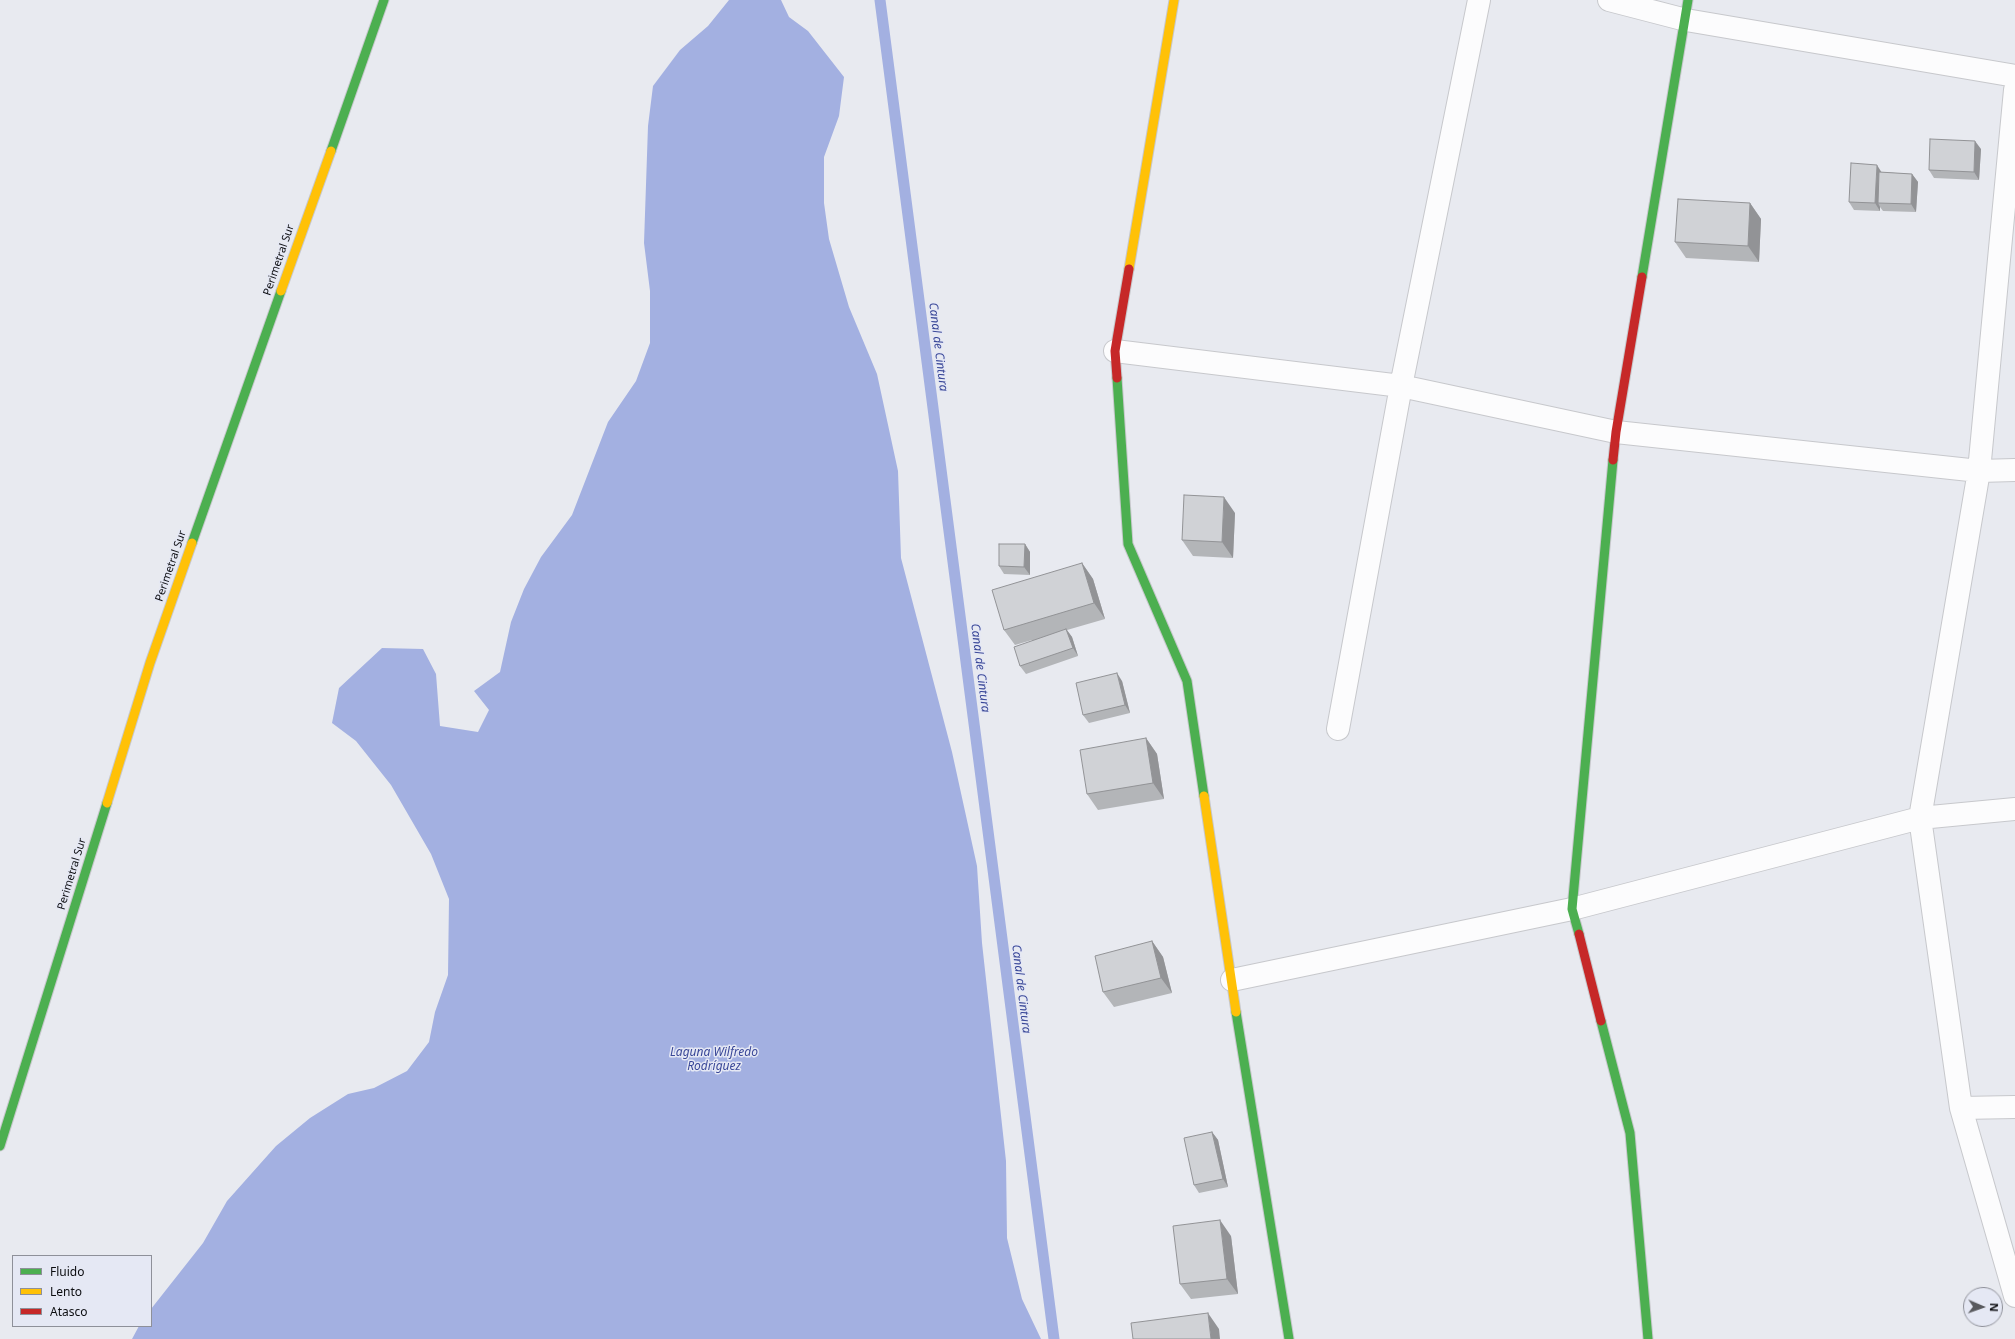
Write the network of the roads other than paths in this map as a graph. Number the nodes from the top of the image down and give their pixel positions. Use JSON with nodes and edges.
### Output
{"nodes":[{"id":1,"x":384,"y":0,"type":"edge"},
{"id":2,"x":1174,"y":0,"type":"edge"},
{"id":3,"x":1479,"y":0,"type":"edge"},
{"id":4,"x":1608,"y":0,"type":"edge"},
{"id":5,"x":1687,"y":10,"type":"edge"},
{"id":6,"x":2015,"y":76,"type":"edge"},
{"id":7,"x":2015,"y":90,"type":"edge"},
{"id":8,"x":1115,"y":351,"type":"junction"},
{"id":9,"x":1401,"y":386,"type":"junction"},
{"id":10,"x":1616,"y":432,"type":"junction"},
{"id":11,"x":2015,"y":470,"type":"edge"},
{"id":12,"x":1979,"y":471,"type":"junction"},
{"id":13,"x":1338,"y":729,"type":"dead end"},
{"id":14,"x":2015,"y":809,"type":"edge"},
{"id":15,"x":1920,"y":818,"type":"junction"},
{"id":16,"x":1572,"y":908,"type":"junction"},
{"id":17,"x":1232,"y":980,"type":"junction"},
{"id":18,"x":2015,"y":1107,"type":"edge"},
{"id":19,"x":1961,"y":1108,"type":"junction"},
{"id":20,"x":0,"y":1146,"type":"edge"},
{"id":21,"x":2015,"y":1296,"type":"edge"},
{"id":22,"x":1289,"y":1339,"type":"edge"},
{"id":23,"x":1648,"y":1339,"type":"edge"}],
"edges":[{"from":1,"to":20,"type":"street","name":"Perimetral Sur"},
{"from":2,"to":8,"type":"street"},
{"from":3,"to":9,"type":"street"},
{"from":4,"to":5,"type":"street"},
{"from":5,"to":6,"type":"street"},
{"from":5,"to":10,"type":"street"},
{"from":7,"to":12,"type":"street"},
{"from":8,"to":9,"type":"street"},
{"from":8,"to":17,"type":"street"},
{"from":9,"to":10,"type":"street"},
{"from":9,"to":13,"type":"street"},
{"from":10,"to":12,"type":"street"},
{"from":10,"to":16,"type":"street"},
{"from":11,"to":12,"type":"street"},
{"from":12,"to":15,"type":"street"},
{"from":14,"to":15,"type":"street"},
{"from":15,"to":16,"type":"street"},
{"from":15,"to":19,"type":"street"},
{"from":16,"to":17,"type":"street"},
{"from":16,"to":23,"type":"street"},
{"from":17,"to":22,"type":"street"},
{"from":18,"to":19,"type":"street"},
{"from":19,"to":21,"type":"street"}]}
